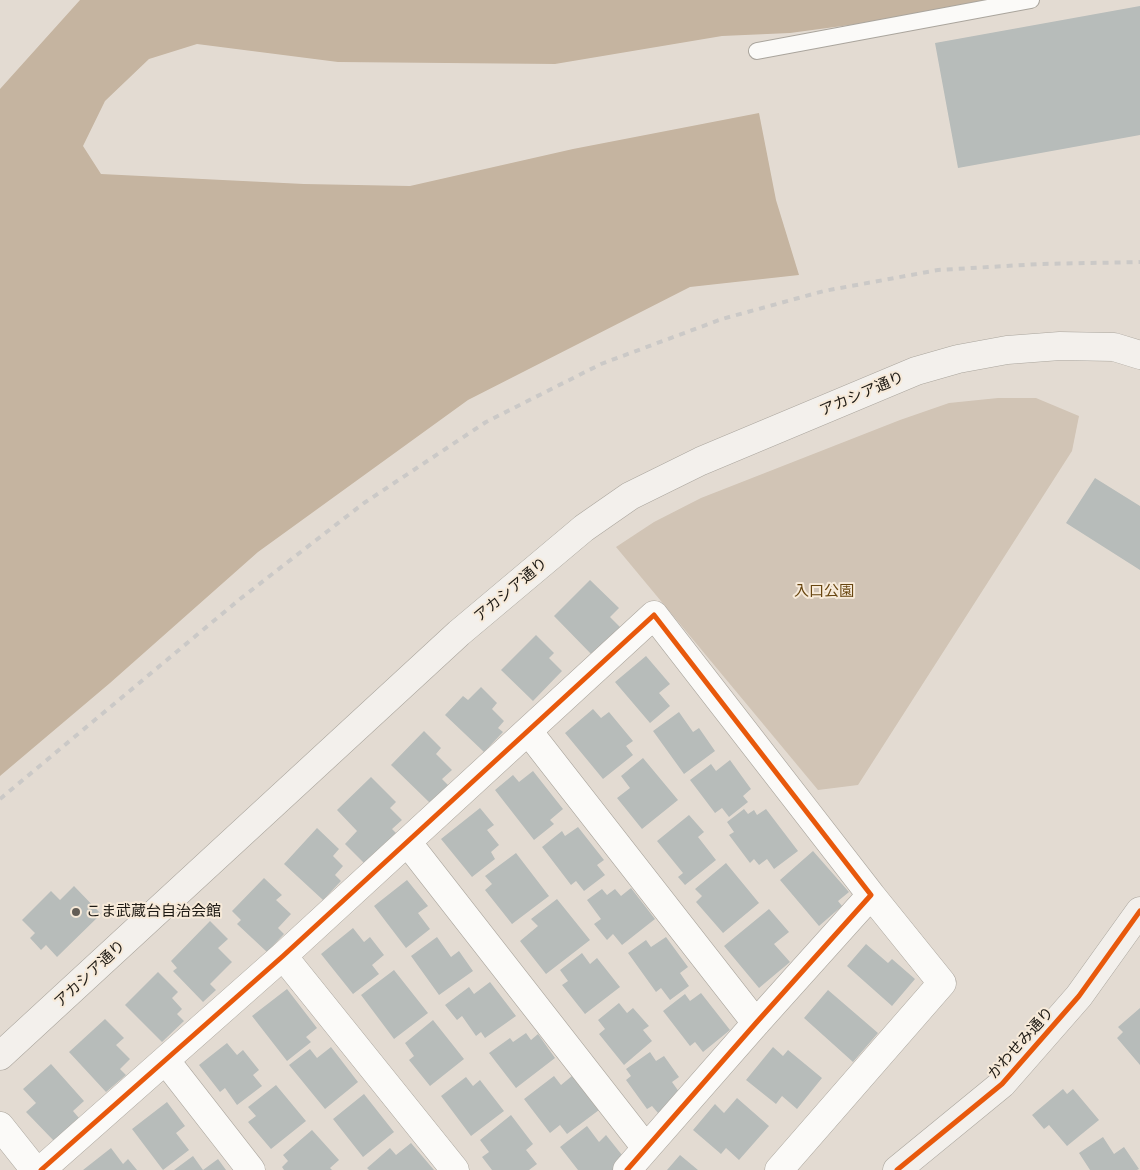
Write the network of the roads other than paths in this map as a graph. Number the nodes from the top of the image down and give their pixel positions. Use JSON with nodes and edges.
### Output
{"nodes":[{"id":1,"x":1031,"y":0,"type":"edge"},
{"id":2,"x":757,"y":52,"type":"dead end"},
{"id":3,"x":1140,"y":355,"type":"edge"},
{"id":4,"x":528,"y":731,"type":"junction"},
{"id":5,"x":408,"y":843,"type":"junction"},
{"id":6,"x":871,"y":895,"type":"junction"},
{"id":7,"x":1140,"y":911,"type":"edge"},
{"id":8,"x":283,"y":956,"type":"junction"},
{"id":9,"x":756,"y":1023,"type":"junction"},
{"id":10,"x":0,"y":1056,"type":"edge"},
{"id":11,"x":166,"y":1061,"type":"junction"},
{"id":12,"x":0,"y":1126,"type":"edge"},
{"id":13,"x":646,"y":1148,"type":"junction"},
{"id":14,"x":35,"y":1170,"type":"edge"},
{"id":15,"x":41,"y":1170,"type":"edge"},
{"id":16,"x":251,"y":1170,"type":"edge"},
{"id":17,"x":455,"y":1170,"type":"edge"},
{"id":18,"x":627,"y":1170,"type":"edge"},
{"id":19,"x":779,"y":1170,"type":"edge"},
{"id":20,"x":897,"y":1170,"type":"edge"}],
"edges":[{"from":1,"to":2,"type":"lane"},
{"from":3,"to":10,"type":"street","name":"アカシア通り"},
{"from":4,"to":5,"type":"street"},
{"from":4,"to":6,"type":"street"},
{"from":4,"to":9,"type":"street"},
{"from":5,"to":8,"type":"street"},
{"from":5,"to":13,"type":"street"},
{"from":6,"to":9,"type":"street"},
{"from":6,"to":19,"type":"street"},
{"from":7,"to":20,"type":"street","name":"かわせみ通り"},
{"from":8,"to":11,"type":"street"},
{"from":8,"to":17,"type":"street"},
{"from":9,"to":13,"type":"street"},
{"from":11,"to":15,"type":"street"},
{"from":11,"to":16,"type":"street"},
{"from":12,"to":14,"type":"street"},
{"from":13,"to":18,"type":"street"}]}
